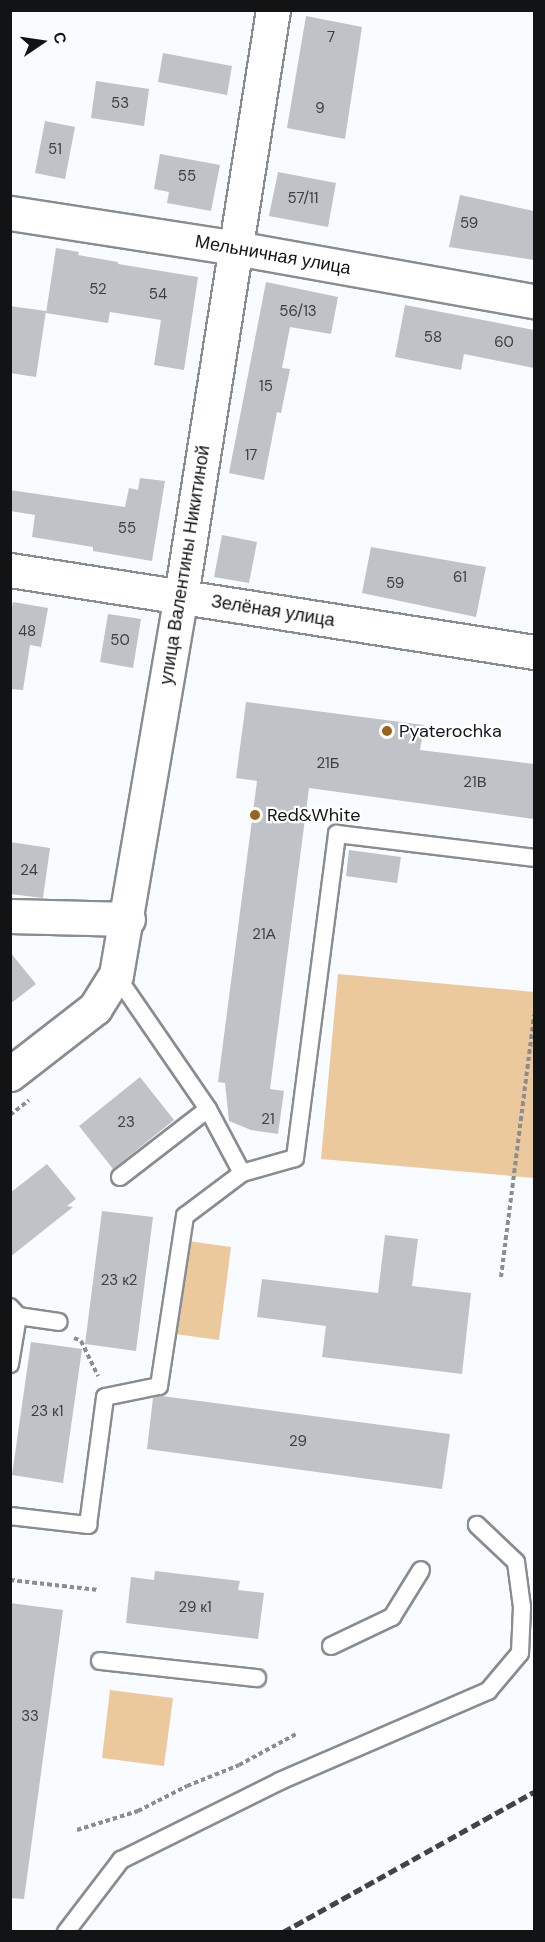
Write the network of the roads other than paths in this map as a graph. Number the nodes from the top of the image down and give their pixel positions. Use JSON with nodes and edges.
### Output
{"nodes":[{"id":1,"x":273,"y":10,"type":"edge"},
{"id":2,"x":10,"y":213,"type":"edge"},
{"id":3,"x":235,"y":248,"type":"junction"},
{"id":4,"x":534,"y":301,"type":"edge"},
{"id":5,"x":10,"y":570,"type":"edge"},
{"id":6,"x":181,"y":596,"type":"junction"},
{"id":7,"x":534,"y":652,"type":"edge"},
{"id":8,"x":534,"y":858,"type":"edge"},
{"id":9,"x":10,"y":916,"type":"edge"},
{"id":10,"x":128,"y":919,"type":"junction"},
{"id":11,"x":116,"y":975,"type":"junction"},
{"id":12,"x":10,"y":1074,"type":"edge"},
{"id":13,"x":208,"y":1108,"type":"junction"},
{"id":14,"x":242,"y":1173,"type":"junction"},
{"id":15,"x":120,"y":1177,"type":"dead end"},
{"id":16,"x":14,"y":1312,"type":"edge"},
{"id":17,"x":59,"y":1322,"type":"road end"},
{"id":18,"x":10,"y":1364,"type":"edge"},
{"id":19,"x":10,"y":1516,"type":"edge"},
{"id":20,"x":477,"y":1526,"type":"dead end"},
{"id":21,"x":421,"y":1570,"type":"dead end"},
{"id":22,"x":331,"y":1646,"type":"dead end"},
{"id":23,"x":100,"y":1661,"type":"dead end"},
{"id":24,"x":257,"y":1678,"type":"dead end"},
{"id":25,"x":66,"y":1932,"type":"edge"}],
"edges":[{"from":1,"to":3,"type":"street","name":"улица Валентины Никитиной"},
{"from":2,"to":3,"type":"street","name":"Мельничная улица"},
{"from":3,"to":4,"type":"street","name":"Мельничная улица"},
{"from":3,"to":6,"type":"street","name":"улица Валентины Никитиной"},
{"from":5,"to":6,"type":"street","name":"Зелёная улица"},
{"from":6,"to":7,"type":"street","name":"Зелёная улица"},
{"from":6,"to":10,"type":"street","name":"улица Валентины Никитиной"},
{"from":8,"to":14,"type":"lane"},
{"from":9,"to":10,"type":"street"},
{"from":10,"to":11,"type":"street","name":"улица Валентины Никитиной"},
{"from":11,"to":12,"type":"street","name":"улица Валентины Никитиной"},
{"from":11,"to":13,"type":"lane"},
{"from":13,"to":14,"type":"lane"},
{"from":13,"to":15,"type":"lane"},
{"from":14,"to":19,"type":"lane"},
{"from":16,"to":17,"type":"lane"},
{"from":16,"to":18,"type":"lane"},
{"from":20,"to":25,"type":"lane"},
{"from":21,"to":22,"type":"lane"},
{"from":23,"to":24,"type":"lane"}]}
